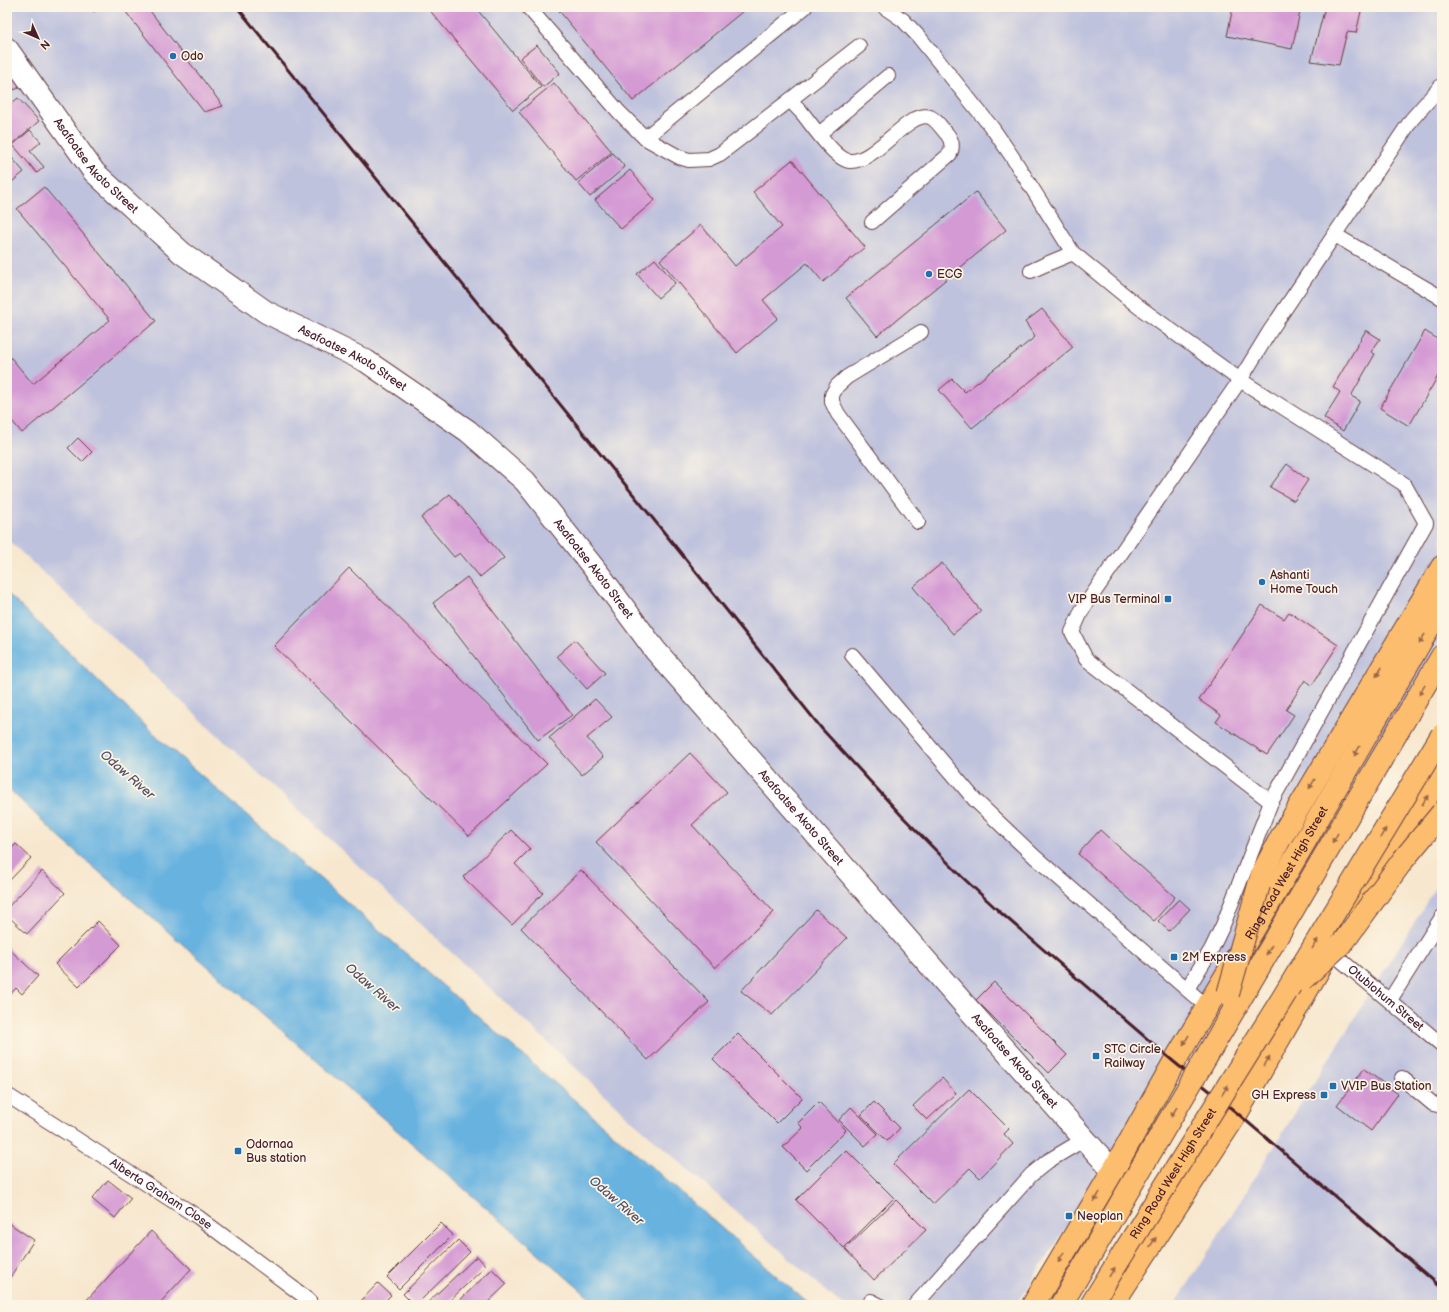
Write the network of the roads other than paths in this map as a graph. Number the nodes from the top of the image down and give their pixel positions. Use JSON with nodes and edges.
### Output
{"nodes":[{"id":1,"x":528,"y":7,"type":"edge"},
{"id":2,"x":805,"y":7,"type":"edge"},
{"id":3,"x":884,"y":7,"type":"edge"},
{"id":4,"x":859,"y":46,"type":"dead end"},
{"id":5,"x":7,"y":50,"type":"edge"},
{"id":6,"x":888,"y":76,"type":"dead end"},
{"id":7,"x":1442,"y":85,"type":"edge"},
{"id":8,"x":790,"y":100,"type":"junction"},
{"id":9,"x":819,"y":134,"type":"junction"},
{"id":10,"x":645,"y":138,"type":"junction"},
{"id":11,"x":872,"y":222,"type":"dead end"},
{"id":12,"x":1335,"y":235,"type":"junction"},
{"id":13,"x":1073,"y":253,"type":"junction"},
{"id":14,"x":1031,"y":271,"type":"dead end"},
{"id":15,"x":1442,"y":298,"type":"edge"},
{"id":16,"x":920,"y":332,"type":"dead end"},
{"id":17,"x":1240,"y":380,"type":"junction"},
{"id":18,"x":918,"y":522,"type":"dead end"},
{"id":19,"x":1442,"y":567,"type":"edge"},
{"id":20,"x":1442,"y":605,"type":"edge"},
{"id":21,"x":852,"y":655,"type":"dead end"},
{"id":22,"x":1442,"y":656,"type":"edge"},
{"id":23,"x":1442,"y":735,"type":"edge"},
{"id":24,"x":1442,"y":773,"type":"edge"},
{"id":25,"x":1271,"y":802,"type":"junction"},
{"id":26,"x":1442,"y":813,"type":"edge"},
{"id":27,"x":1442,"y":917,"type":"edge"},
{"id":28,"x":1330,"y":951,"type":"junction"},
{"id":29,"x":1186,"y":989,"type":"junction"},
{"id":30,"x":1282,"y":999,"type":"junction"},
{"id":31,"x":1390,"y":1000,"type":"junction"},
{"id":32,"x":1206,"y":1006,"type":"junction"},
{"id":33,"x":1442,"y":1045,"type":"edge"},
{"id":34,"x":1208,"y":1054,"type":"junction"},
{"id":35,"x":1402,"y":1078,"type":"dead end"},
{"id":36,"x":7,"y":1096,"type":"edge"},
{"id":37,"x":1442,"y":1106,"type":"edge"},
{"id":38,"x":1085,"y":1139,"type":"junction"},
{"id":39,"x":1113,"y":1171,"type":"junction"},
{"id":40,"x":308,"y":1302,"type":"edge"},
{"id":41,"x":1119,"y":1303,"type":"edge"},
{"id":42,"x":915,"y":1305,"type":"edge"},
{"id":43,"x":1033,"y":1305,"type":"edge"},
{"id":44,"x":1061,"y":1305,"type":"edge"},
{"id":45,"x":1091,"y":1305,"type":"edge"}],
"edges":[{"from":1,"to":10,"type":"lane"},
{"from":2,"to":10,"type":"lane"},
{"from":3,"to":13,"type":"lane"},
{"from":4,"to":8,"type":"lane"},
{"from":5,"to":38,"type":"street","name":"Asafoatse Akoto Street"},
{"from":6,"to":9,"type":"lane"},
{"from":7,"to":12,"type":"lane"},
{"from":8,"to":9,"type":"lane"},
{"from":8,"to":10,"type":"lane"},
{"from":9,"to":11,"type":"lane"},
{"from":12,"to":15,"type":"lane"},
{"from":12,"to":17,"type":"lane"},
{"from":13,"to":14,"type":"lane"},
{"from":13,"to":17,"type":"lane"},
{"from":16,"to":18,"type":"lane"},
{"from":17,"to":25,"type":"lane"},
{"from":17,"to":25,"type":"lane"},
{"from":19,"to":34,"type":"main road","one_way":true,"bridge":true},
{"from":20,"to":32,"type":"main road","name":"Ring Road West High Street","one_way":true},
{"from":21,"to":29,"type":"lane"},
{"from":22,"to":34,"type":"main road","name":"Ring Road West High Street","one_way":true},
{"from":30,"to":23,"type":"main road","name":"Ring Road West High Street","one_way":true,"bridge":true},
{"from":28,"to":24,"type":"main road","name":"Ring Road West High Street","one_way":true},
{"from":25,"to":29,"type":"lane"},
{"from":26,"to":30,"type":"main road","bridge":true},
{"from":27,"to":31,"type":"lane"},
{"from":28,"to":31,"type":"lane","name":"Otublohum Street"},
{"from":41,"to":28,"type":"main road","name":"Ring Road West High Street","one_way":true},
{"from":29,"to":32,"type":"lane"},
{"from":45,"to":30,"type":"main road","name":"Ring Road West High Street","one_way":true,"bridge":true},
{"from":31,"to":33,"type":"lane","name":"Otublohum Street"},
{"from":32,"to":39,"type":"main road","name":"Ring Road West High Street","one_way":true},
{"from":34,"to":44,"type":"main road","name":"Ring Road West High Street","one_way":true,"bridge":true},
{"from":35,"to":37,"type":"lane"},
{"from":36,"to":40,"type":"lane","name":"Alberta Graham Close"},
{"from":38,"to":39,"type":"street","name":"Asafoatse Akoto Street"},
{"from":38,"to":42,"type":"lane"},
{"from":39,"to":43,"type":"main road","name":"Ring Road West High Street","one_way":true}]}
